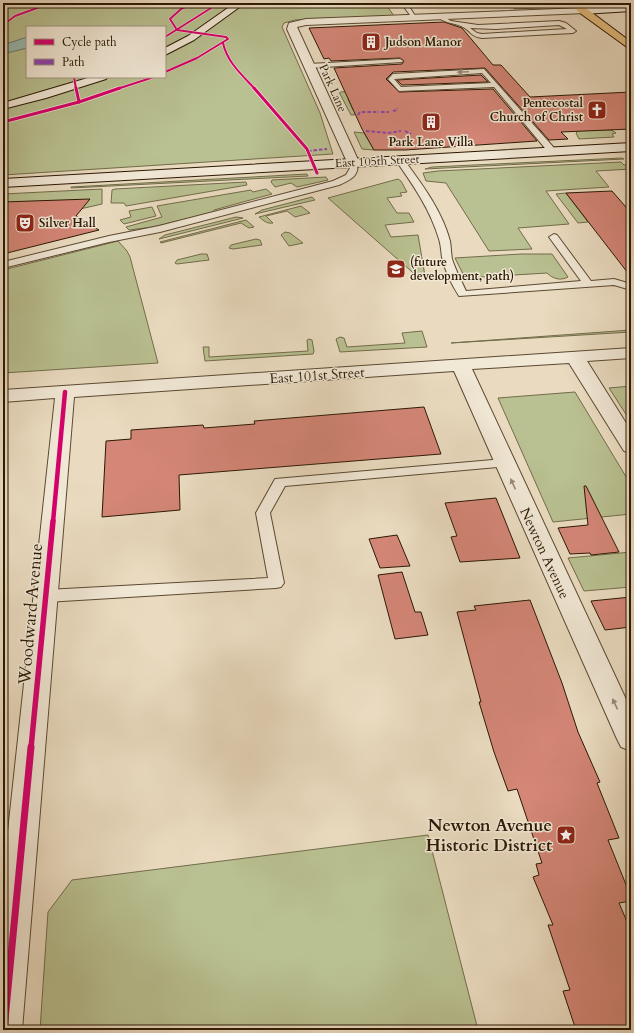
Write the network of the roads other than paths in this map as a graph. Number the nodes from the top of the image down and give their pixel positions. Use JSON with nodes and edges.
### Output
{"nodes":[{"id":1,"x":241,"y":3,"type":"edge"},
{"id":2,"x":404,"y":3,"type":"edge"},
{"id":3,"x":574,"y":3,"type":"edge"},
{"id":4,"x":631,"y":8,"type":"edge"},
{"id":5,"x":582,"y":11,"type":"junction"},
{"id":6,"x":441,"y":17,"type":"junction"},
{"id":7,"x":415,"y":18,"type":"junction"},
{"id":8,"x":466,"y":27,"type":"junction"},
{"id":9,"x":631,"y":47,"type":"edge"},
{"id":10,"x":166,"y":51,"type":"edge"},
{"id":11,"x":400,"y":61,"type":"dead end"},
{"id":12,"x":309,"y":66,"type":"junction"},
{"id":13,"x":99,"y":78,"type":"edge"},
{"id":14,"x":496,"y":85,"type":"junction"},
{"id":15,"x":3,"y":106,"type":"edge"},
{"id":16,"x":631,"y":147,"type":"edge"},
{"id":17,"x":552,"y":151,"type":"junction"},
{"id":18,"x":399,"y":159,"type":"junction"},
{"id":19,"x":353,"y":162,"type":"junction"},
{"id":20,"x":3,"y":183,"type":"edge"},
{"id":21,"x":554,"y":237,"type":"dead end"},
{"id":22,"x":3,"y":265,"type":"edge"},
{"id":23,"x":588,"y":284,"type":"junction"},
{"id":24,"x":631,"y":287,"type":"edge"},
{"id":25,"x":631,"y":354,"type":"edge"},
{"id":26,"x":575,"y":357,"type":"junction"},
{"id":27,"x":461,"y":365,"type":"junction"},
{"id":28,"x":65,"y":392,"type":"junction"},
{"id":29,"x":3,"y":396,"type":"edge"},
{"id":30,"x":631,"y":447,"type":"edge"},
{"id":31,"x":504,"y":463,"type":"junction"},
{"id":32,"x":46,"y":596,"type":"junction"},
{"id":33,"x":631,"y":739,"type":"edge"},
{"id":34,"x":4,"y":1030,"type":"edge"}],
"edges":[{"from":1,"to":10,"type":"street"},
{"from":2,"to":7,"type":"lane"},
{"from":3,"to":5,"type":"main road"},
{"from":4,"to":5,"type":"street"},
{"from":5,"to":6,"type":"street"},
{"from":5,"to":9,"type":"main road"},
{"from":6,"to":7,"type":"street"},
{"from":6,"to":8,"type":"lane"},
{"from":7,"to":12,"type":"street","name":"Park Lane"},
{"from":8,"to":8,"type":"lane"},
{"from":11,"to":12,"type":"lane"},
{"from":12,"to":19,"type":"street","name":"Park Lane"},
{"from":13,"to":15,"type":"street"},
{"from":14,"to":14,"type":"lane","one_way":true},
{"from":14,"to":17,"type":"lane"},
{"from":16,"to":17,"type":"street","name":"East 105th Street"},
{"from":17,"to":18,"type":"street","name":"East 105th Street"},
{"from":18,"to":19,"type":"street","name":"East 105th Street"},
{"from":18,"to":23,"type":"lane"},
{"from":19,"to":20,"type":"street","name":"East 105th Street"},
{"from":19,"to":22,"type":"lane"},
{"from":21,"to":23,"type":"lane"},
{"from":23,"to":24,"type":"lane"},
{"from":25,"to":26,"type":"street","name":"East 101st Street"},
{"from":26,"to":27,"type":"street","name":"East 101st Street"},
{"from":26,"to":30,"type":"street"},
{"from":27,"to":28,"type":"street","name":"East 101st Street"},
{"from":27,"to":31,"type":"street","name":"Newton Avenue"},
{"from":28,"to":29,"type":"street","name":"East 101st Street"},
{"from":28,"to":32,"type":"street","name":"Woodward Avenue"},
{"from":31,"to":32,"type":"lane"},
{"from":33,"to":31,"type":"street","name":"Newton Avenue","one_way":true},
{"from":32,"to":34,"type":"street","name":"Woodward Avenue"}]}
